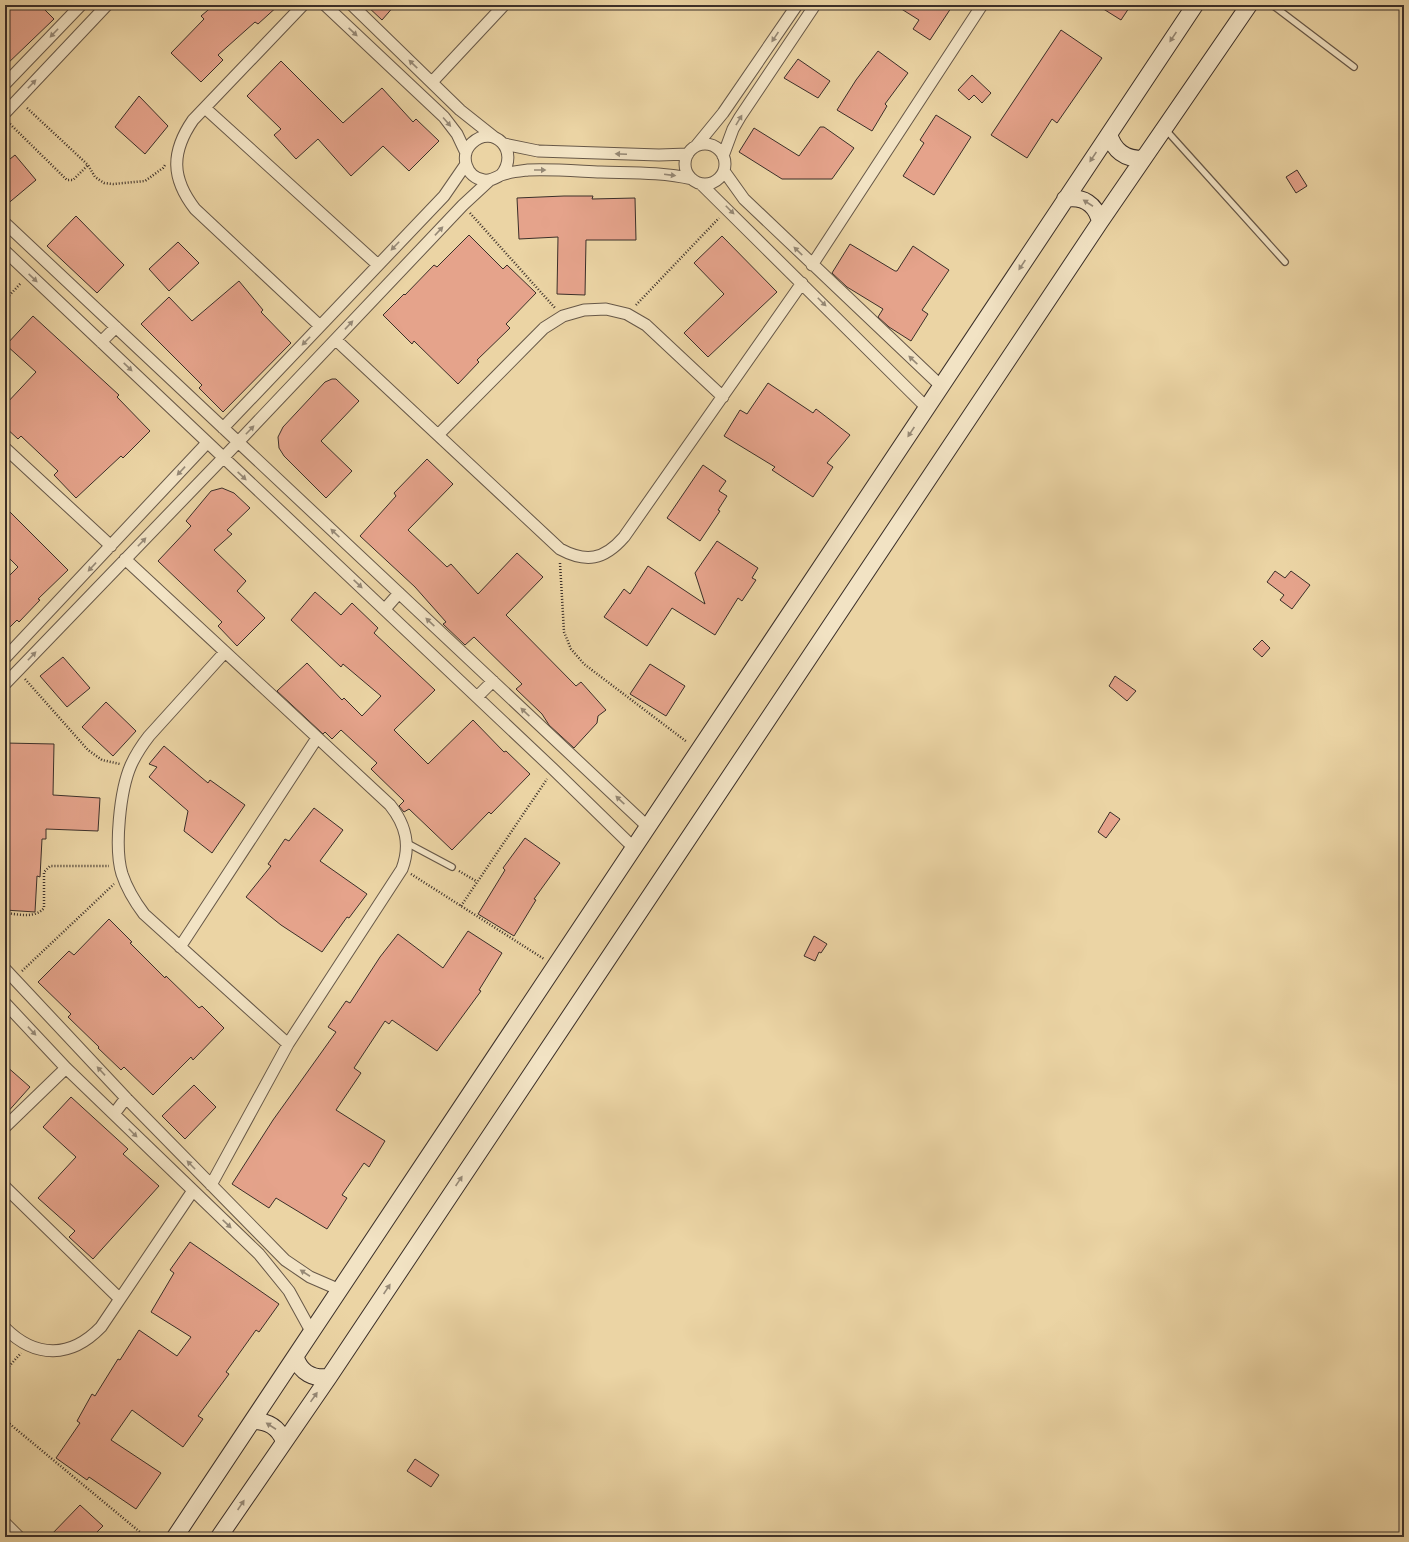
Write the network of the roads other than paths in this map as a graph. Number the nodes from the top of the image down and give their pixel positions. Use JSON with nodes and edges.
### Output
{"nodes":[{"id":1,"x":81,"y":5,"type":"edge"},
{"id":2,"x":107,"y":5,"type":"edge"},
{"id":3,"x":303,"y":5,"type":"edge"},
{"id":4,"x":325,"y":5,"type":"edge"},
{"id":5,"x":352,"y":5,"type":"edge"},
{"id":6,"x":504,"y":5,"type":"edge"},
{"id":7,"x":797,"y":5,"type":"edge"},
{"id":8,"x":815,"y":5,"type":"edge"},
{"id":9,"x":982,"y":5,"type":"edge"},
{"id":10,"x":1195,"y":5,"type":"edge"},
{"id":11,"x":1249,"y":5,"type":"edge"},
{"id":12,"x":1272,"y":5,"type":"edge"},
{"id":13,"x":1285,"y":5,"type":"edge"},
{"id":14,"x":1279,"y":10,"type":"junction"},
{"id":15,"x":1354,"y":67,"type":"dead end"},
{"id":16,"x":432,"y":82,"type":"junction"},
{"id":17,"x":5,"y":84,"type":"edge"},
{"id":18,"x":205,"y":108,"type":"junction"},
{"id":19,"x":5,"y":113,"type":"edge"},
{"id":20,"x":1164,"y":128,"type":"junction"},
{"id":21,"x":1109,"y":134,"type":"junction"},
{"id":22,"x":494,"y":138,"type":"junction"},
{"id":23,"x":504,"y":144,"type":"junction"},
{"id":24,"x":692,"y":150,"type":"junction"},
{"id":25,"x":723,"y":156,"type":"junction"},
{"id":26,"x":466,"y":159,"type":"junction"},
{"id":27,"x":1143,"y":160,"type":"junction"},
{"id":28,"x":724,"y":171,"type":"junction"},
{"id":29,"x":501,"y":175,"type":"junction"},
{"id":30,"x":490,"y":180,"type":"junction"},
{"id":31,"x":696,"y":181,"type":"junction"},
{"id":32,"x":1065,"y":199,"type":"junction"},
{"id":33,"x":1100,"y":222,"type":"junction"},
{"id":34,"x":5,"y":223,"type":"edge"},
{"id":35,"x":5,"y":251,"type":"edge"},
{"id":36,"x":1285,"y":262,"type":"dead end"},
{"id":37,"x":378,"y":265,"type":"junction"},
{"id":38,"x":812,"y":265,"type":"junction"},
{"id":39,"x":802,"y":283,"type":"junction"},
{"id":40,"x":320,"y":326,"type":"junction"},
{"id":41,"x":116,"y":327,"type":"junction"},
{"id":42,"x":336,"y":340,"type":"junction"},
{"id":43,"x":101,"y":342,"type":"junction"},
{"id":44,"x":941,"y":386,"type":"junction"},
{"id":45,"x":723,"y":397,"type":"junction"},
{"id":46,"x":927,"y":408,"type":"junction"},
{"id":47,"x":223,"y":428,"type":"junction"},
{"id":48,"x":438,"y":435,"type":"junction"},
{"id":49,"x":238,"y":442,"type":"junction"},
{"id":50,"x":207,"y":443,"type":"junction"},
{"id":51,"x":6,"y":451,"type":"edge"},
{"id":52,"x":224,"y":458,"type":"junction"},
{"id":53,"x":111,"y":546,"type":"junction"},
{"id":54,"x":126,"y":560,"type":"junction"},
{"id":55,"x":399,"y":593,"type":"junction"},
{"id":56,"x":385,"y":609,"type":"junction"},
{"id":57,"x":225,"y":652,"type":"junction"},
{"id":58,"x":5,"y":658,"type":"edge"},
{"id":59,"x":492,"y":681,"type":"junction"},
{"id":60,"x":5,"y":684,"type":"edge"},
{"id":61,"x":478,"y":697,"type":"junction"},
{"id":62,"x":317,"y":738,"type":"junction"},
{"id":63,"x":648,"y":827,"type":"junction"},
{"id":64,"x":407,"y":843,"type":"junction"},
{"id":65,"x":634,"y":848,"type":"junction"},
{"id":66,"x":452,"y":867,"type":"road end"},
{"id":67,"x":180,"y":947,"type":"junction"},
{"id":68,"x":5,"y":970,"type":"edge"},
{"id":69,"x":5,"y":1003,"type":"edge"},
{"id":70,"x":288,"y":1044,"type":"junction"},
{"id":71,"x":66,"y":1068,"type":"junction"},
{"id":72,"x":126,"y":1098,"type":"junction"},
{"id":73,"x":114,"y":1114,"type":"junction"},
{"id":74,"x":5,"y":1128,"type":"edge"},
{"id":75,"x":211,"y":1185,"type":"junction"},
{"id":76,"x":5,"y":1187,"type":"edge"},
{"id":77,"x":192,"y":1192,"type":"junction"},
{"id":78,"x":340,"y":1290,"type":"junction"},
{"id":79,"x":120,"y":1298,"type":"junction"},
{"id":80,"x":5,"y":1328,"type":"edge"},
{"id":81,"x":311,"y":1331,"type":"junction"},
{"id":82,"x":296,"y":1358,"type":"junction"},
{"id":83,"x":329,"y":1377,"type":"junction"},
{"id":84,"x":253,"y":1421,"type":"junction"},
{"id":85,"x":284,"y":1441,"type":"junction"},
{"id":86,"x":5,"y":1523,"type":"edge"},
{"id":87,"x":19,"y":1537,"type":"edge"},
{"id":88,"x":175,"y":1537,"type":"edge"},
{"id":89,"x":219,"y":1537,"type":"edge"}],
"edges":[{"from":1,"to":17,"type":"street","one_way":true},
{"from":19,"to":2,"type":"street","one_way":true},
{"from":3,"to":18,"type":"street"},
{"from":4,"to":26,"type":"street","one_way":true},
{"from":16,"to":5,"type":"street","one_way":true},
{"from":6,"to":16,"type":"street"},
{"from":7,"to":24,"type":"street","one_way":true},
{"from":25,"to":8,"type":"street","one_way":true},
{"from":9,"to":38,"type":"street"},
{"from":10,"to":21,"type":"street","one_way":true},
{"from":11,"to":20,"type":"street"},
{"from":12,"to":14,"type":"lane"},
{"from":13,"to":14,"type":"lane"},
{"from":14,"to":15,"type":"lane"},
{"from":16,"to":22,"type":"street"},
{"from":18,"to":37,"type":"street"},
{"from":18,"to":40,"type":"street"},
{"from":20,"to":27,"type":"street"},
{"from":20,"to":36,"type":"lane"},
{"from":21,"to":27,"type":"street"},
{"from":21,"to":32,"type":"street","one_way":true},
{"from":22,"to":23,"type":"street"},
{"from":22,"to":26,"type":"street"},
{"from":24,"to":23,"type":"street","one_way":true},
{"from":23,"to":29,"type":"street"},
{"from":24,"to":25,"type":"street"},
{"from":24,"to":31,"type":"street"},
{"from":25,"to":28,"type":"street"},
{"from":26,"to":30,"type":"street"},
{"from":26,"to":37,"type":"street","one_way":true},
{"from":27,"to":33,"type":"street"},
{"from":28,"to":31,"type":"street"},
{"from":38,"to":28,"type":"street","one_way":true},
{"from":29,"to":30,"type":"street"},
{"from":29,"to":31,"type":"street","one_way":true},
{"from":42,"to":30,"type":"street","one_way":true},
{"from":31,"to":39,"type":"street","one_way":true},
{"from":33,"to":32,"type":"street","one_way":true},
{"from":32,"to":44,"type":"street","one_way":true},
{"from":83,"to":33,"type":"street","one_way":true},
{"from":34,"to":41,"type":"street"},
{"from":35,"to":43,"type":"street","one_way":true},
{"from":37,"to":40,"type":"street"},
{"from":44,"to":38,"type":"street","one_way":true},
{"from":39,"to":45,"type":"street"},
{"from":39,"to":46,"type":"street","one_way":true},
{"from":40,"to":47,"type":"street","one_way":true},
{"from":41,"to":43,"type":"street"},
{"from":41,"to":47,"type":"street"},
{"from":42,"to":48,"type":"street"},
{"from":49,"to":42,"type":"street","one_way":true},
{"from":43,"to":50,"type":"street","one_way":true},
{"from":44,"to":46,"type":"street"},
{"from":45,"to":48,"type":"street"},
{"from":45,"to":48,"type":"street"},
{"from":46,"to":63,"type":"street","one_way":true},
{"from":47,"to":49,"type":"street"},
{"from":49,"to":52,"type":"street"},
{"from":55,"to":49,"type":"street","one_way":true},
{"from":50,"to":52,"type":"street"},
{"from":50,"to":53,"type":"street","one_way":true},
{"from":51,"to":53,"type":"street"},
{"from":54,"to":52,"type":"street","one_way":true},
{"from":52,"to":56,"type":"street","one_way":true},
{"from":53,"to":58,"type":"street","one_way":true},
{"from":54,"to":57,"type":"street"},
{"from":60,"to":54,"type":"street","one_way":true},
{"from":55,"to":56,"type":"street"},
{"from":59,"to":55,"type":"street","one_way":true},
{"from":56,"to":61,"type":"street"},
{"from":57,"to":62,"type":"street"},
{"from":57,"to":67,"type":"street"},
{"from":59,"to":61,"type":"street"},
{"from":63,"to":59,"type":"street","one_way":true},
{"from":61,"to":65,"type":"street"},
{"from":62,"to":64,"type":"street"},
{"from":62,"to":67,"type":"street"},
{"from":63,"to":65,"type":"street"},
{"from":64,"to":66,"type":"lane"},
{"from":64,"to":70,"type":"street"},
{"from":65,"to":78,"type":"street"},
{"from":67,"to":70,"type":"street"},
{"from":72,"to":68,"type":"street","one_way":true},
{"from":69,"to":71,"type":"street","one_way":true},
{"from":70,"to":75,"type":"street"},
{"from":71,"to":73,"type":"street"},
{"from":71,"to":74,"type":"street"},
{"from":72,"to":73,"type":"street"},
{"from":75,"to":72,"type":"street","one_way":true},
{"from":73,"to":77,"type":"street","one_way":true},
{"from":78,"to":75,"type":"street","one_way":true},
{"from":76,"to":79,"type":"street"},
{"from":77,"to":79,"type":"street"},
{"from":77,"to":81,"type":"street","one_way":true},
{"from":78,"to":81,"type":"street"},
{"from":79,"to":80,"type":"street"},
{"from":81,"to":82,"type":"street"},
{"from":82,"to":83,"type":"street"},
{"from":82,"to":84,"type":"street"},
{"from":85,"to":83,"type":"street","one_way":true},
{"from":85,"to":84,"type":"street","one_way":true},
{"from":84,"to":88,"type":"street"},
{"from":89,"to":85,"type":"street","one_way":true},
{"from":86,"to":87,"type":"street"}]}
